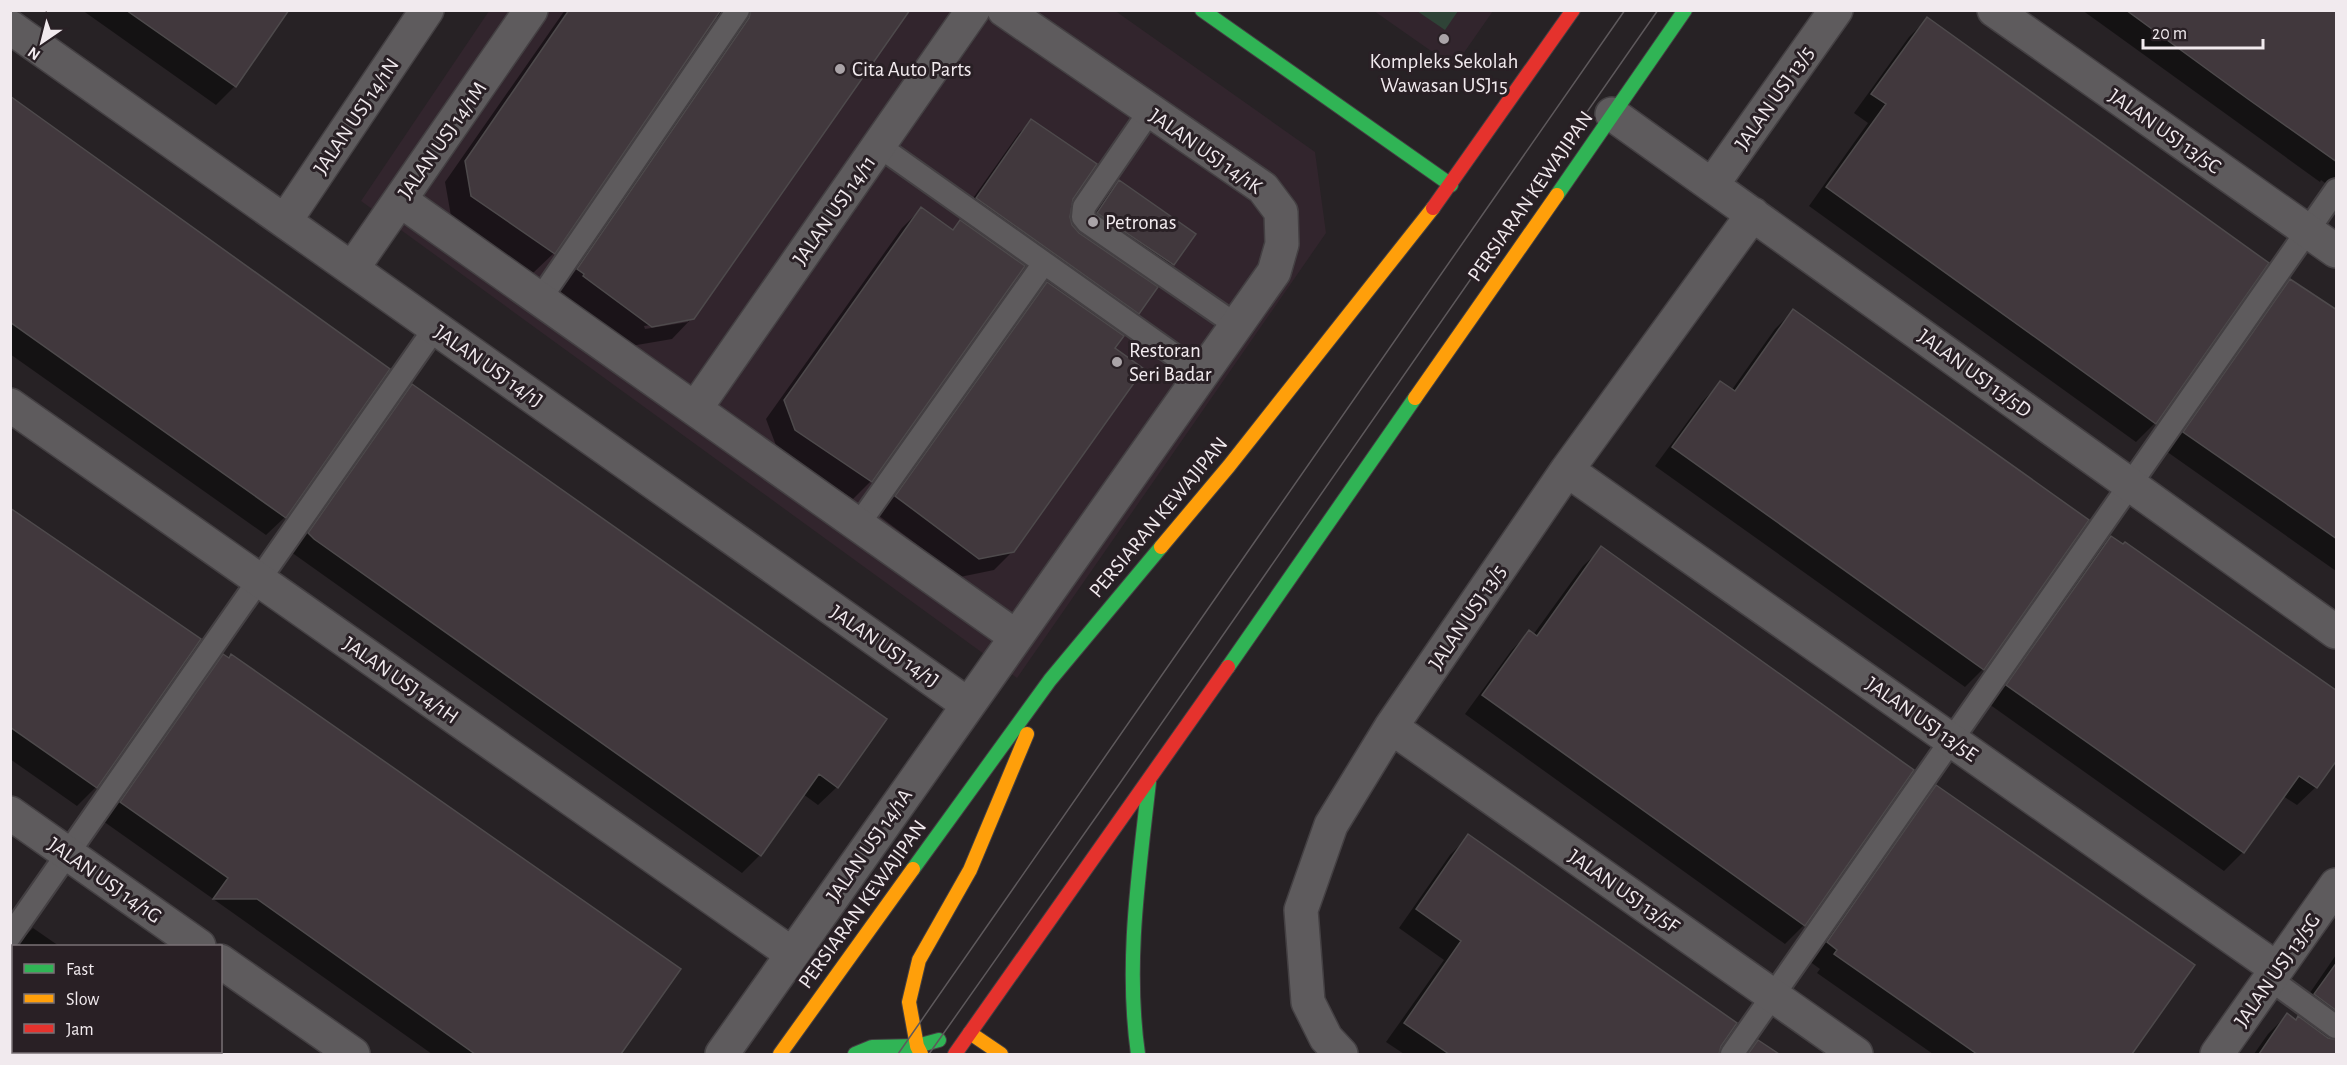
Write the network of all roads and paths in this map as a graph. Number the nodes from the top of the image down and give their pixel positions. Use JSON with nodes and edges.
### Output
{"nodes":[{"id":1,"x":427,"y":10,"type":"edge"},
{"id":2,"x":531,"y":10,"type":"edge"},
{"id":3,"x":738,"y":10,"type":"edge"},
{"id":4,"x":973,"y":10,"type":"edge"},
{"id":5,"x":1004,"y":10,"type":"edge"},
{"id":6,"x":1202,"y":10,"type":"edge"},
{"id":7,"x":1573,"y":10,"type":"edge"},
{"id":8,"x":1685,"y":10,"type":"edge"},
{"id":9,"x":1836,"y":10,"type":"edge"},
{"id":10,"x":1994,"y":10,"type":"edge"},
{"id":11,"x":10,"y":27,"type":"edge"},
{"id":12,"x":1150,"y":111,"type":"junction"},
{"id":13,"x":1612,"y":114,"type":"junction"},
{"id":14,"x":879,"y":146,"type":"junction"},
{"id":15,"x":1451,"y":185,"type":"junction"},
{"id":16,"x":1712,"y":185,"type":"junction"},
{"id":17,"x":2337,"y":190,"type":"edge"},
{"id":18,"x":400,"y":200,"type":"junction"},
{"id":19,"x":1753,"y":214,"type":"junction"},
{"id":20,"x":285,"y":221,"type":"junction"},
{"id":21,"x":2308,"y":231,"type":"junction"},
{"id":22,"x":2337,"y":252,"type":"edge"},
{"id":23,"x":1044,"y":263,"type":"junction"},
{"id":24,"x":352,"y":269,"type":"junction"},
{"id":25,"x":540,"y":299,"type":"junction"},
{"id":26,"x":1236,"y":325,"type":"junction"},
{"id":27,"x":435,"y":328,"type":"junction"},
{"id":28,"x":1201,"y":374,"type":"junction"},
{"id":29,"x":10,"y":405,"type":"edge"},
{"id":30,"x":695,"y":409,"type":"junction"},
{"id":31,"x":1567,"y":470,"type":"junction"},
{"id":32,"x":2131,"y":484,"type":"junction"},
{"id":33,"x":858,"y":525,"type":"junction"},
{"id":34,"x":259,"y":580,"type":"junction"},
{"id":35,"x":2337,"y":632,"type":"edge"},
{"id":36,"x":1015,"y":636,"type":"junction"},
{"id":37,"x":1050,"y":680,"type":"junction"},
{"id":38,"x":967,"y":704,"type":"junction"},
{"id":39,"x":1391,"y":727,"type":"junction"},
{"id":40,"x":1952,"y":740,"type":"junction"},
{"id":41,"x":1149,"y":780,"type":"junction"},
{"id":42,"x":10,"y":813,"type":"edge"},
{"id":43,"x":68,"y":854,"type":"junction"},
{"id":44,"x":2337,"y":885,"type":"edge"},
{"id":45,"x":10,"y":936,"type":"edge"},
{"id":46,"x":199,"y":945,"type":"edge"},
{"id":47,"x":792,"y":954,"type":"junction"},
{"id":48,"x":222,"y":962,"type":"edge"},
{"id":49,"x":2274,"y":974,"type":"junction"},
{"id":50,"x":1773,"y":996,"type":"junction"},
{"id":51,"x":2337,"y":1027,"type":"edge"},
{"id":52,"x":970,"y":1033,"type":"junction"},
{"id":53,"x":919,"y":1050,"type":"edge"},
{"id":54,"x":353,"y":1054,"type":"edge"},
{"id":55,"x":722,"y":1054,"type":"edge"},
{"id":56,"x":780,"y":1054,"type":"edge"},
{"id":57,"x":855,"y":1054,"type":"edge"},
{"id":58,"x":955,"y":1054,"type":"edge"},
{"id":59,"x":1001,"y":1054,"type":"edge"},
{"id":60,"x":1138,"y":1054,"type":"edge"},
{"id":61,"x":1341,"y":1054,"type":"edge"},
{"id":62,"x":1732,"y":1054,"type":"edge"},
{"id":63,"x":1856,"y":1054,"type":"edge"},
{"id":64,"x":2217,"y":1054,"type":"edge"}],
"edges":[{"from":1,"to":20,"type":"street","name":"JALAN USJ 14/1N"},
{"from":2,"to":18,"type":"street","name":"JALAN USJ 14/1M"},
{"from":3,"to":25,"type":"lane"},
{"from":4,"to":14,"type":"street","name":"JALAN USJ 14/11"},
{"from":5,"to":12,"type":"street","name":"JALAN USJ 14/1K"},
{"from":6,"to":15,"type":"main road"},
{"from":7,"to":15,"type":"main road","name":"PERSIARAN KEWAJIPAN"},
{"from":8,"to":13,"type":"main road","name":"PERSIARAN KEWAJIPAN"},
{"from":9,"to":16,"type":"street","name":"JALAN USJ 13/5"},
{"from":10,"to":21,"type":"street","name":"JALAN USJ 13/5C"},
{"from":11,"to":20,"type":"street","name":"JALAN USJ 14/1J"},
{"from":12,"to":26,"type":"street","name":"JALAN USJ 14/1K"},
{"from":12,"to":26,"type":"lane"},
{"from":13,"to":16,"type":"street","name":"JALAN USJ 13/5D"},
{"from":13,"to":41,"type":"main road","name":"PERSIARAN KEWAJIPAN"},
{"from":14,"to":23,"type":"lane"},
{"from":14,"to":30,"type":"street","name":"JALAN USJ 14/11"},
{"from":15,"to":37,"type":"main road","name":"PERSIARAN KEWAJIPAN"},
{"from":16,"to":19,"type":"street","name":"JALAN USJ 13/5D"},
{"from":17,"to":21,"type":"lane"},
{"from":18,"to":24,"type":"street","name":"JALAN USJ 14/1M"},
{"from":18,"to":25,"type":"street"},
{"from":19,"to":31,"type":"street","name":"JALAN USJ 13/5"},
{"from":19,"to":32,"type":"street","name":"JALAN USJ 13/5D"},
{"from":20,"to":24,"type":"street","name":"JALAN USJ 14/1J"},
{"from":21,"to":22,"type":"street","name":"JALAN USJ 13/5C"},
{"from":21,"to":32,"type":"lane"},
{"from":23,"to":28,"type":"lane"},
{"from":23,"to":33,"type":"lane"},
{"from":24,"to":27,"type":"street","name":"JALAN USJ 14/1J"},
{"from":25,"to":30,"type":"street"},
{"from":26,"to":28,"type":"street","name":"JALAN USJ 14/1K"},
{"from":27,"to":34,"type":"lane"},
{"from":27,"to":38,"type":"street","name":"JALAN USJ 14/1J"},
{"from":28,"to":36,"type":"street","name":"JALAN USJ 14/1K"},
{"from":29,"to":34,"type":"street","name":"JALAN USJ 14/1H"},
{"from":30,"to":33,"type":"street"},
{"from":31,"to":39,"type":"street","name":"JALAN USJ 13/5"},
{"from":31,"to":40,"type":"street","name":"JALAN USJ 13/5E"},
{"from":32,"to":35,"type":"street","name":"JALAN USJ 13/5D"},
{"from":32,"to":40,"type":"lane"},
{"from":33,"to":36,"type":"street"},
{"from":34,"to":43,"type":"lane"},
{"from":34,"to":47,"type":"street","name":"JALAN USJ 14/1H"},
{"from":36,"to":38,"type":"street","name":"JALAN USJ 14/1A"},
{"from":37,"to":53,"type":"main road"},
{"from":37,"to":56,"type":"main road","name":"PERSIARAN KEWAJIPAN"},
{"from":38,"to":47,"type":"street","name":"JALAN USJ 14/1A"},
{"from":39,"to":50,"type":"street","name":"JALAN USJ 13/5F"},
{"from":39,"to":61,"type":"street","name":"JALAN USJ 13/5"},
{"from":40,"to":49,"type":"street","name":"JALAN USJ 13/5E"},
{"from":40,"to":50,"type":"lane"},
{"from":41,"to":52,"type":"main road","name":"PERSIARAN KEWAJIPAN"},
{"from":41,"to":60,"type":"main road"},
{"from":42,"to":43,"type":"street","name":"JALAN USJ 14/1G"},
{"from":43,"to":45,"type":"lane"},
{"from":43,"to":46,"type":"street","name":"JALAN USJ 14/1G"},
{"from":44,"to":49,"type":"street","name":"JALAN USJ 13/5G"},
{"from":47,"to":55,"type":"street","name":"JALAN USJ 14/1A"},
{"from":48,"to":54,"type":"street"},
{"from":49,"to":51,"type":"lane"},
{"from":49,"to":64,"type":"street","name":"JALAN USJ 13/5G"},
{"from":50,"to":62,"type":"lane"},
{"from":50,"to":63,"type":"street","name":"JALAN USJ 13/5F"},
{"from":52,"to":53,"type":"main road"},
{"from":52,"to":58,"type":"main road","name":"PERSIARAN KEWAJIPAN"},
{"from":52,"to":59,"type":"main road"},
{"from":53,"to":57,"type":"main road"}]}
